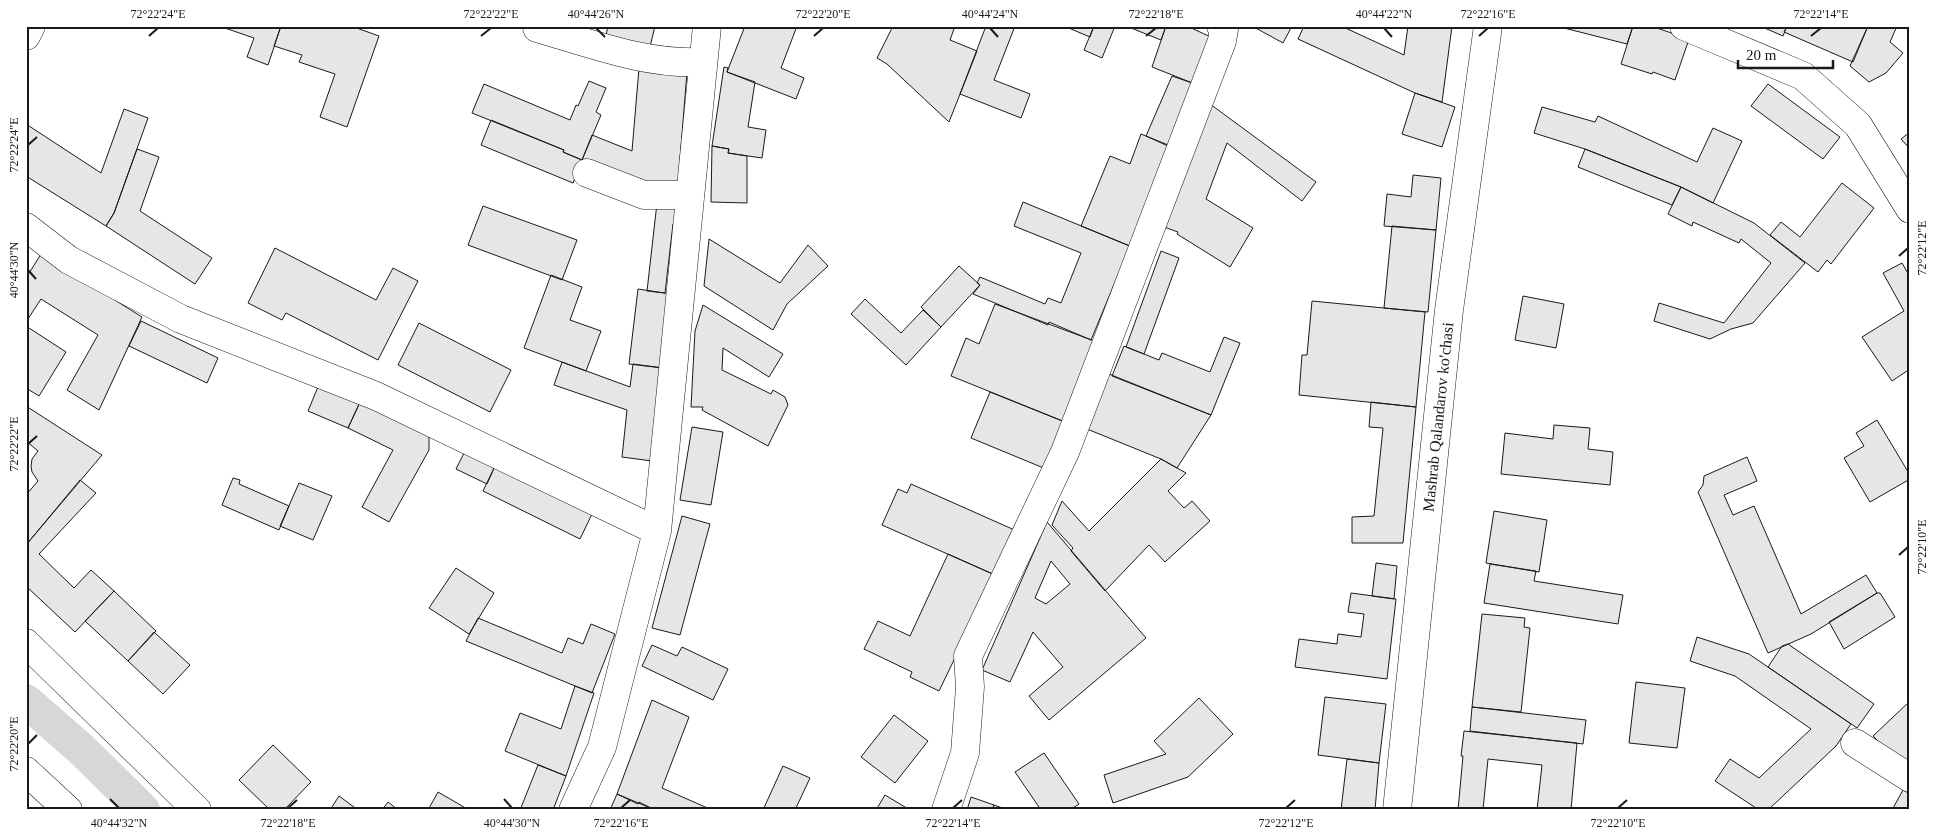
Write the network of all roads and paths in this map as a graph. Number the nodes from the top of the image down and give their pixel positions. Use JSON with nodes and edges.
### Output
{"nodes":[{"id":1,"x":31,"y":26,"type":"edge"},
{"id":2,"x":707,"y":26,"type":"edge"},
{"id":3,"x":1221,"y":26,"type":"edge"},
{"id":4,"x":1488,"y":26,"type":"edge"},
{"id":5,"x":1684,"y":26,"type":"edge"},
{"id":6,"x":537,"y":28,"type":"dead end"},
{"id":7,"x":26,"y":36,"type":"edge"},
{"id":8,"x":703,"y":62,"type":"junction"},
{"id":9,"x":587,"y":173,"type":"dead end"},
{"id":10,"x":690,"y":195,"type":"junction"},
{"id":11,"x":1910,"y":209,"type":"edge"},
{"id":12,"x":26,"y":227,"type":"edge"},
{"id":13,"x":657,"y":532,"type":"junction"},
{"id":14,"x":26,"y":643,"type":"edge"},
{"id":15,"x":1855,"y":743,"type":"dead end"},
{"id":16,"x":26,"y":771,"type":"edge"},
{"id":17,"x":1910,"y":778,"type":"edge"},
{"id":18,"x":68,"y":810,"type":"edge"},
{"id":19,"x":197,"y":810,"type":"edge"},
{"id":20,"x":573,"y":810,"type":"edge"},
{"id":21,"x":946,"y":810,"type":"edge"},
{"id":22,"x":1397,"y":810,"type":"edge"}],
"edges":[{"from":1,"to":7,"type":"street"},
{"from":2,"to":8,"type":"street"},
{"from":3,"to":21,"type":"street"},
{"from":4,"to":22,"type":"street","name":"Mashrab Qalandarov ko'chasi"},
{"from":5,"to":11,"type":"street"},
{"from":6,"to":8,"type":"street"},
{"from":8,"to":10,"type":"street"},
{"from":9,"to":10,"type":"street"},
{"from":10,"to":13,"type":"street"},
{"from":12,"to":13,"type":"street"},
{"from":13,"to":20,"type":"street"},
{"from":14,"to":19,"type":"street"},
{"from":15,"to":17,"type":"street"},
{"from":16,"to":18,"type":"street"}]}
